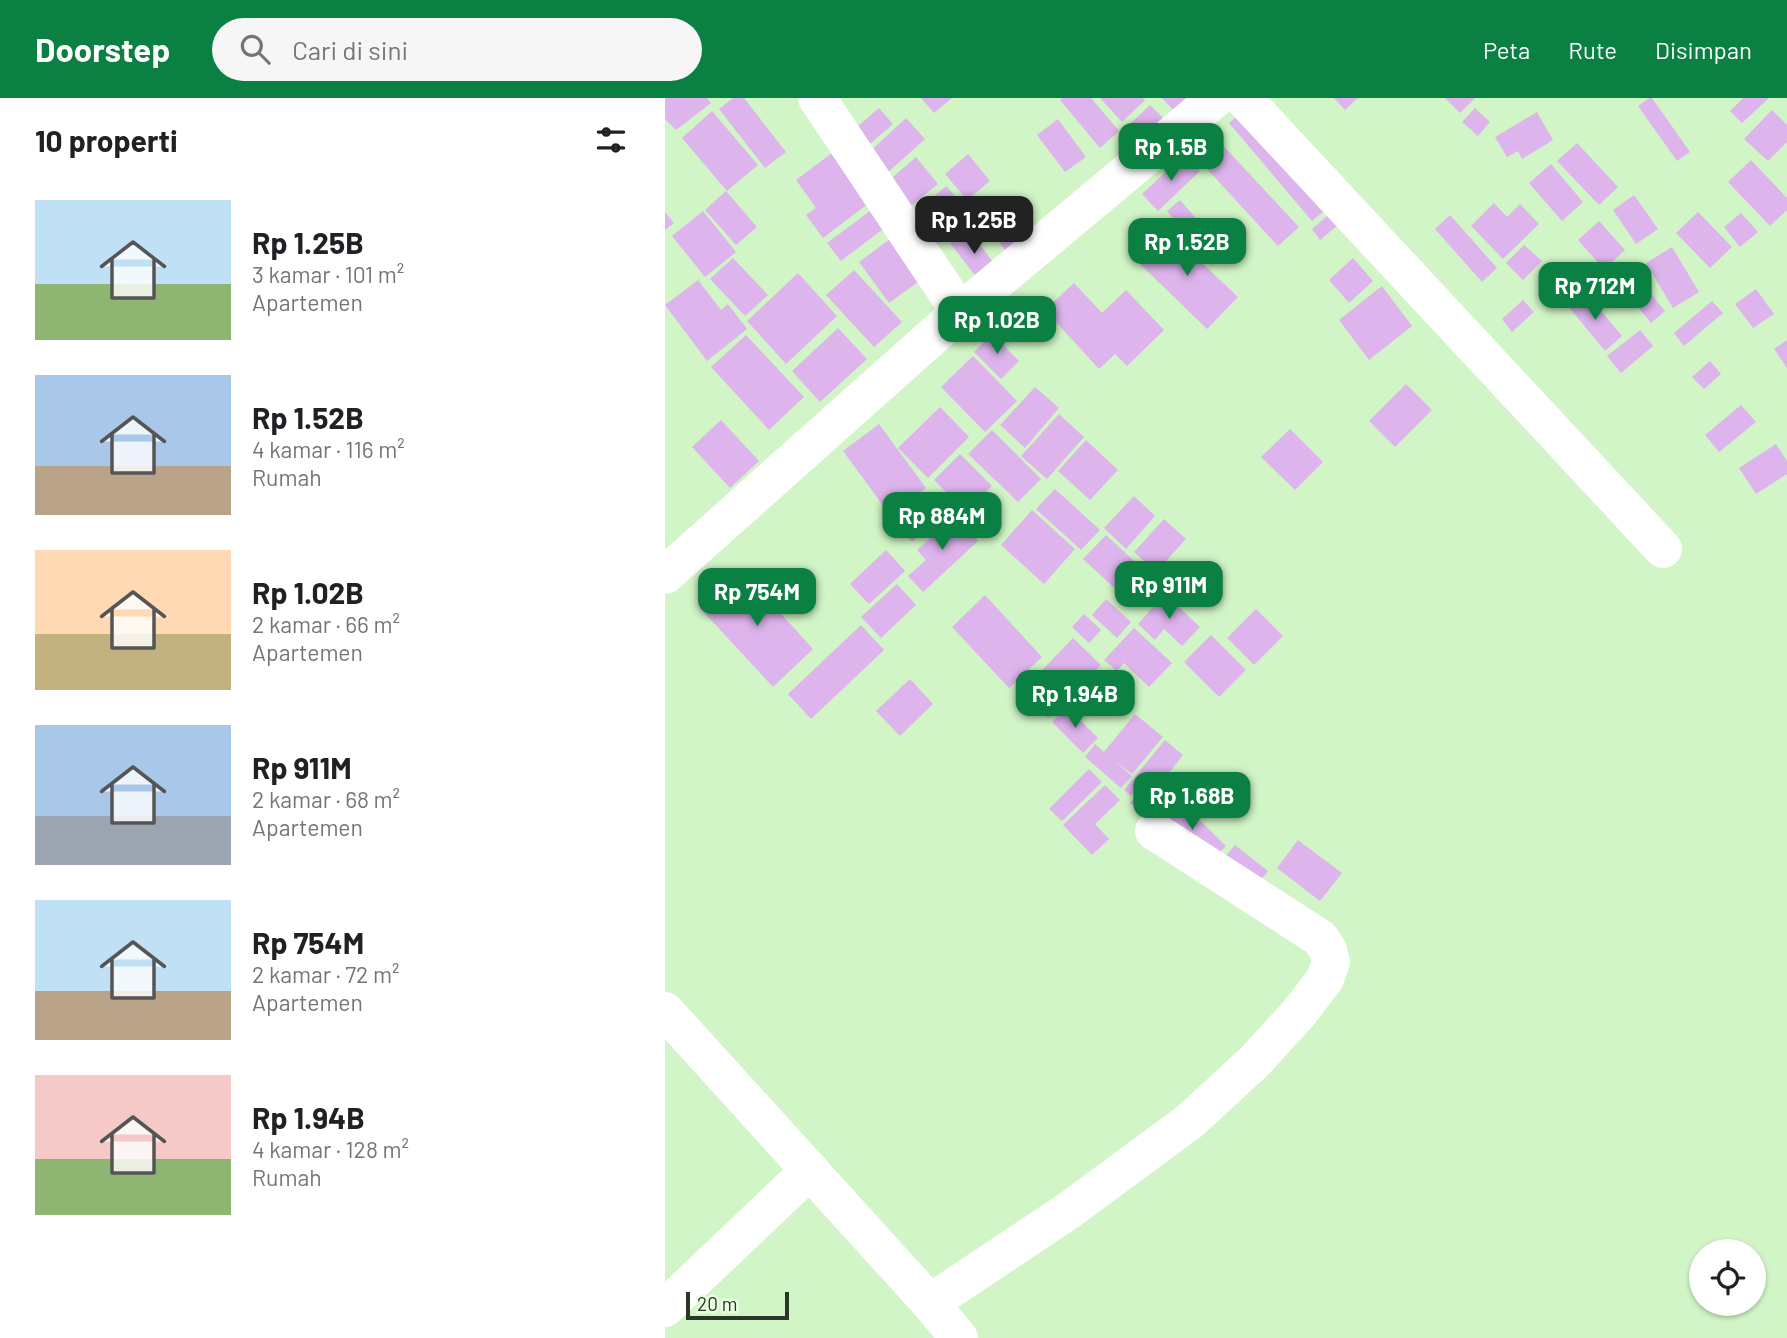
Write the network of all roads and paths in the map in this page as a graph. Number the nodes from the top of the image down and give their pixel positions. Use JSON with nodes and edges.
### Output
{"nodes":[{"id":1,"x":817,"y":98,"type":"edge"},
{"id":2,"x":1216,"y":98,"type":"edge"},
{"id":3,"x":1243,"y":98,"type":"edge"},
{"id":4,"x":960,"y":312,"type":"junction"},
{"id":5,"x":1663,"y":549,"type":"dead end"},
{"id":6,"x":665,"y":575,"type":"edge"},
{"id":7,"x":1154,"y":831,"type":"dead end"},
{"id":8,"x":665,"y":1011,"type":"edge"},
{"id":9,"x":810,"y":1170,"type":"junction"},
{"id":10,"x":930,"y":1303,"type":"junction"},
{"id":11,"x":665,"y":1308,"type":"edge"},
{"id":12,"x":958,"y":1338,"type":"edge"}],
"edges":[{"from":1,"to":4,"type":"street"},
{"from":2,"to":4,"type":"street"},
{"from":3,"to":5,"type":"street"},
{"from":4,"to":6,"type":"street"},
{"from":7,"to":10,"type":"street"},
{"from":8,"to":9,"type":"street"},
{"from":9,"to":10,"type":"street"},
{"from":9,"to":11,"type":"street"},
{"from":10,"to":12,"type":"street"}]}
